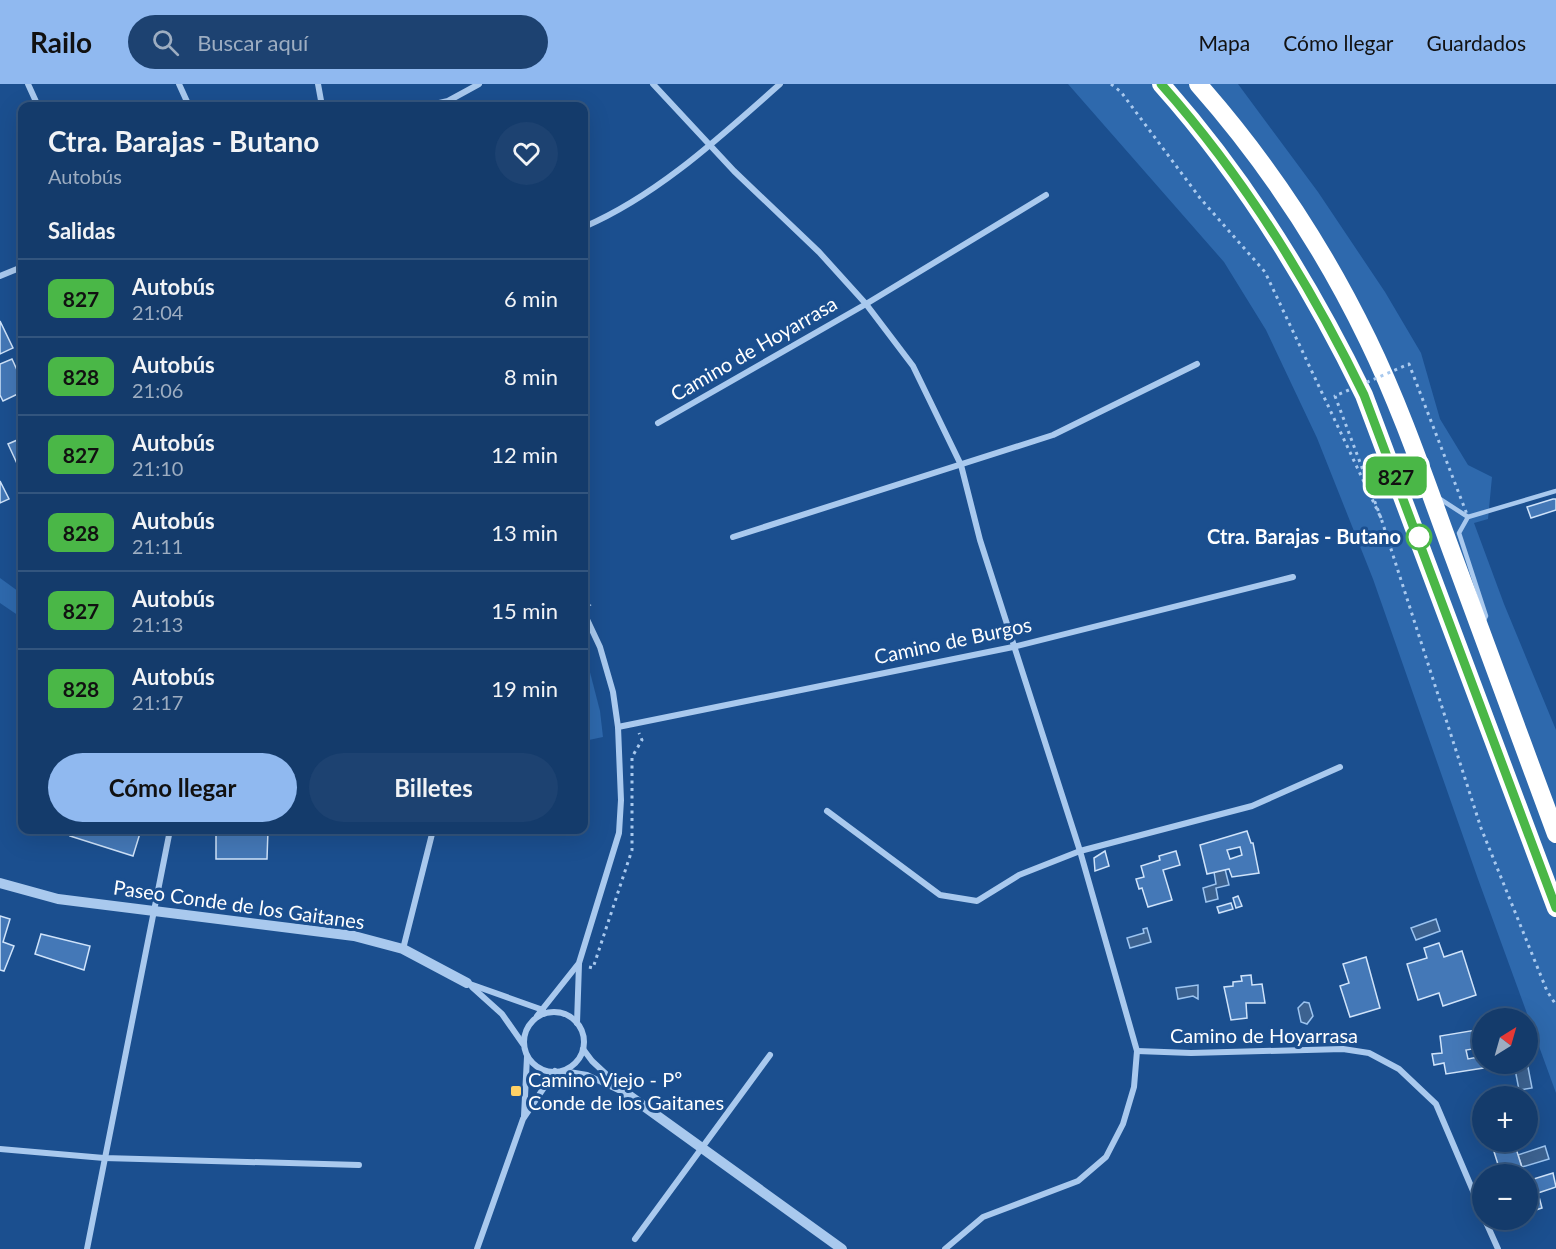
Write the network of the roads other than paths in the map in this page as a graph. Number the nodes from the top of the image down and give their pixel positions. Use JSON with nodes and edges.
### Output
{"nodes":[{"id":1,"x":28,"y":84,"type":"edge"},
{"id":2,"x":179,"y":84,"type":"edge"},
{"id":3,"x":318,"y":84,"type":"edge"},
{"id":4,"x":479,"y":84,"type":"edge"},
{"id":5,"x":653,"y":84,"type":"edge"},
{"id":6,"x":780,"y":84,"type":"edge"},
{"id":7,"x":1161,"y":84,"type":"edge"},
{"id":8,"x":1198,"y":84,"type":"edge"},
{"id":9,"x":36,"y":102,"type":"edge"},
{"id":10,"x":187,"y":102,"type":"edge"},
{"id":11,"x":321,"y":102,"type":"edge"},
{"id":12,"x":444,"y":102,"type":"edge"},
{"id":13,"x":710,"y":145,"type":"junction"},
{"id":14,"x":1046,"y":195,"type":"dead end"},
{"id":15,"x":588,"y":224,"type":"edge"},
{"id":16,"x":18,"y":269,"type":"edge"},
{"id":17,"x":0,"y":276,"type":"edge"},
{"id":18,"x":866,"y":304,"type":"junction"},
{"id":19,"x":1197,"y":364,"type":"dead end"},
{"id":20,"x":658,"y":423,"type":"dead end"},
{"id":21,"x":961,"y":465,"type":"junction"},
{"id":22,"x":1425,"y":479,"type":"junction"},
{"id":23,"x":1556,"y":491,"type":"edge"},
{"id":24,"x":1468,"y":517,"type":"junction"},
{"id":25,"x":733,"y":537,"type":"dead end"},
{"id":26,"x":1293,"y":577,"type":"dead end"},
{"id":27,"x":588,"y":623,"type":"edge"},
{"id":28,"x":1479,"y":627,"type":"junction"},
{"id":29,"x":1013,"y":647,"type":"junction"},
{"id":30,"x":618,"y":727,"type":"junction"},
{"id":31,"x":1340,"y":767,"type":"dead end"},
{"id":32,"x":827,"y":811,"type":"dead end"},
{"id":33,"x":169,"y":834,"type":"edge"},
{"id":34,"x":432,"y":834,"type":"edge"},
{"id":35,"x":1556,"y":834,"type":"edge"},
{"id":36,"x":1080,"y":851,"type":"junction"},
{"id":37,"x":0,"y":883,"type":"edge"},
{"id":38,"x":1556,"y":908,"type":"edge"},
{"id":39,"x":154,"y":912,"type":"junction"},
{"id":40,"x":403,"y":949,"type":"junction"},
{"id":41,"x":579,"y":963,"type":"junction"},
{"id":42,"x":467,"y":983,"type":"junction"},
{"id":43,"x":542,"y":1013,"type":"junction"},
{"id":44,"x":578,"y":1023,"type":"junction"},
{"id":45,"x":523,"y":1044,"type":"junction"},
{"id":46,"x":583,"y":1049,"type":"junction"},
{"id":47,"x":1137,"y":1051,"type":"junction"},
{"id":48,"x":770,"y":1055,"type":"dead end"},
{"id":49,"x":527,"y":1057,"type":"junction"},
{"id":50,"x":559,"y":1071,"type":"junction"},
{"id":51,"x":627,"y":1094,"type":"junction"},
{"id":52,"x":523,"y":1119,"type":"junction"},
{"id":53,"x":703,"y":1148,"type":"junction"},
{"id":54,"x":0,"y":1149,"type":"edge"},
{"id":55,"x":104,"y":1158,"type":"junction"},
{"id":56,"x":358,"y":1165,"type":"dead end"},
{"id":57,"x":1472,"y":1189,"type":"edge"},
{"id":58,"x":1489,"y":1230,"type":"edge"},
{"id":59,"x":635,"y":1239,"type":"dead end"},
{"id":60,"x":87,"y":1249,"type":"edge"},
{"id":61,"x":477,"y":1249,"type":"edge"},
{"id":62,"x":842,"y":1249,"type":"edge"},
{"id":63,"x":945,"y":1249,"type":"edge"},
{"id":64,"x":1498,"y":1249,"type":"edge"}],
"edges":[{"from":1,"to":9,"type":"street"},
{"from":2,"to":10,"type":"street"},
{"from":3,"to":11,"type":"street"},
{"from":4,"to":12,"type":"street"},
{"from":5,"to":13,"type":"street","name":"Camino de Hoyarrasa"},
{"from":6,"to":13,"type":"street"},
{"from":7,"to":38,"type":"highway"},
{"from":8,"to":22,"type":"highway"},
{"from":13,"to":15,"type":"street"},
{"from":13,"to":18,"type":"street","name":"Camino de Hoyarrasa"},
{"from":14,"to":18,"type":"street","name":"Camino de Hoyarrasa"},
{"from":16,"to":17,"type":"street"},
{"from":18,"to":20,"type":"street","name":"Camino de Hoyarrasa"},
{"from":18,"to":21,"type":"street","name":"Camino de Hoyarrasa"},
{"from":19,"to":21,"type":"street"},
{"from":21,"to":25,"type":"street"},
{"from":21,"to":29,"type":"street","name":"Camino de Hoyarrasa"},
{"from":22,"to":24,"type":"lane"},
{"from":22,"to":28,"type":"highway"},
{"from":23,"to":24,"type":"lane"},
{"from":24,"to":28,"type":"lane"},
{"from":26,"to":29,"type":"street","name":"Camino de Burgos"},
{"from":27,"to":30,"type":"street"},
{"from":28,"to":35,"type":"highway"},
{"from":29,"to":30,"type":"street","name":"Camino de Burgos"},
{"from":29,"to":36,"type":"street","name":"Camino de Hoyarrasa"},
{"from":30,"to":41,"type":"street"},
{"from":31,"to":36,"type":"street"},
{"from":32,"to":36,"type":"street"},
{"from":33,"to":39,"type":"street"},
{"from":34,"to":40,"type":"street"},
{"from":36,"to":47,"type":"street","name":"Camino de Hoyarrasa"},
{"from":37,"to":39,"type":"street","name":"Paseo Conde de los Gaitanes"},
{"from":39,"to":40,"type":"street","name":"Paseo Conde de los Gaitanes"},
{"from":39,"to":55,"type":"street"},
{"from":40,"to":42,"type":"street","name":"Paseo Conde de los Gaitanes"},
{"from":41,"to":43,"type":"street"},
{"from":41,"to":44,"type":"street"},
{"from":42,"to":43,"type":"street","name":"Paseo Conde de los Gaitanes"},
{"from":42,"to":45,"type":"street","name":"Paseo Conde de los Gaitanes"},
{"from":43,"to":44,"type":"street"},
{"from":43,"to":45,"type":"street"},
{"from":44,"to":46,"type":"street"},
{"from":45,"to":49,"type":"street"},
{"from":46,"to":50,"type":"street"},
{"from":46,"to":51,"type":"street"},
{"from":47,"to":57,"type":"street","name":"Camino de Hoyarrasa"},
{"from":47,"to":63,"type":"street","name":"Camino de Hoyarrasa"},
{"from":48,"to":53,"type":"street"},
{"from":49,"to":50,"type":"street"},
{"from":49,"to":52,"type":"street"},
{"from":50,"to":51,"type":"street"},
{"from":50,"to":52,"type":"street"},
{"from":51,"to":53,"type":"street"},
{"from":52,"to":61,"type":"street"},
{"from":53,"to":59,"type":"street"},
{"from":53,"to":62,"type":"street"},
{"from":54,"to":55,"type":"street"},
{"from":55,"to":56,"type":"street"},
{"from":55,"to":60,"type":"street"},
{"from":58,"to":64,"type":"street"}]}
